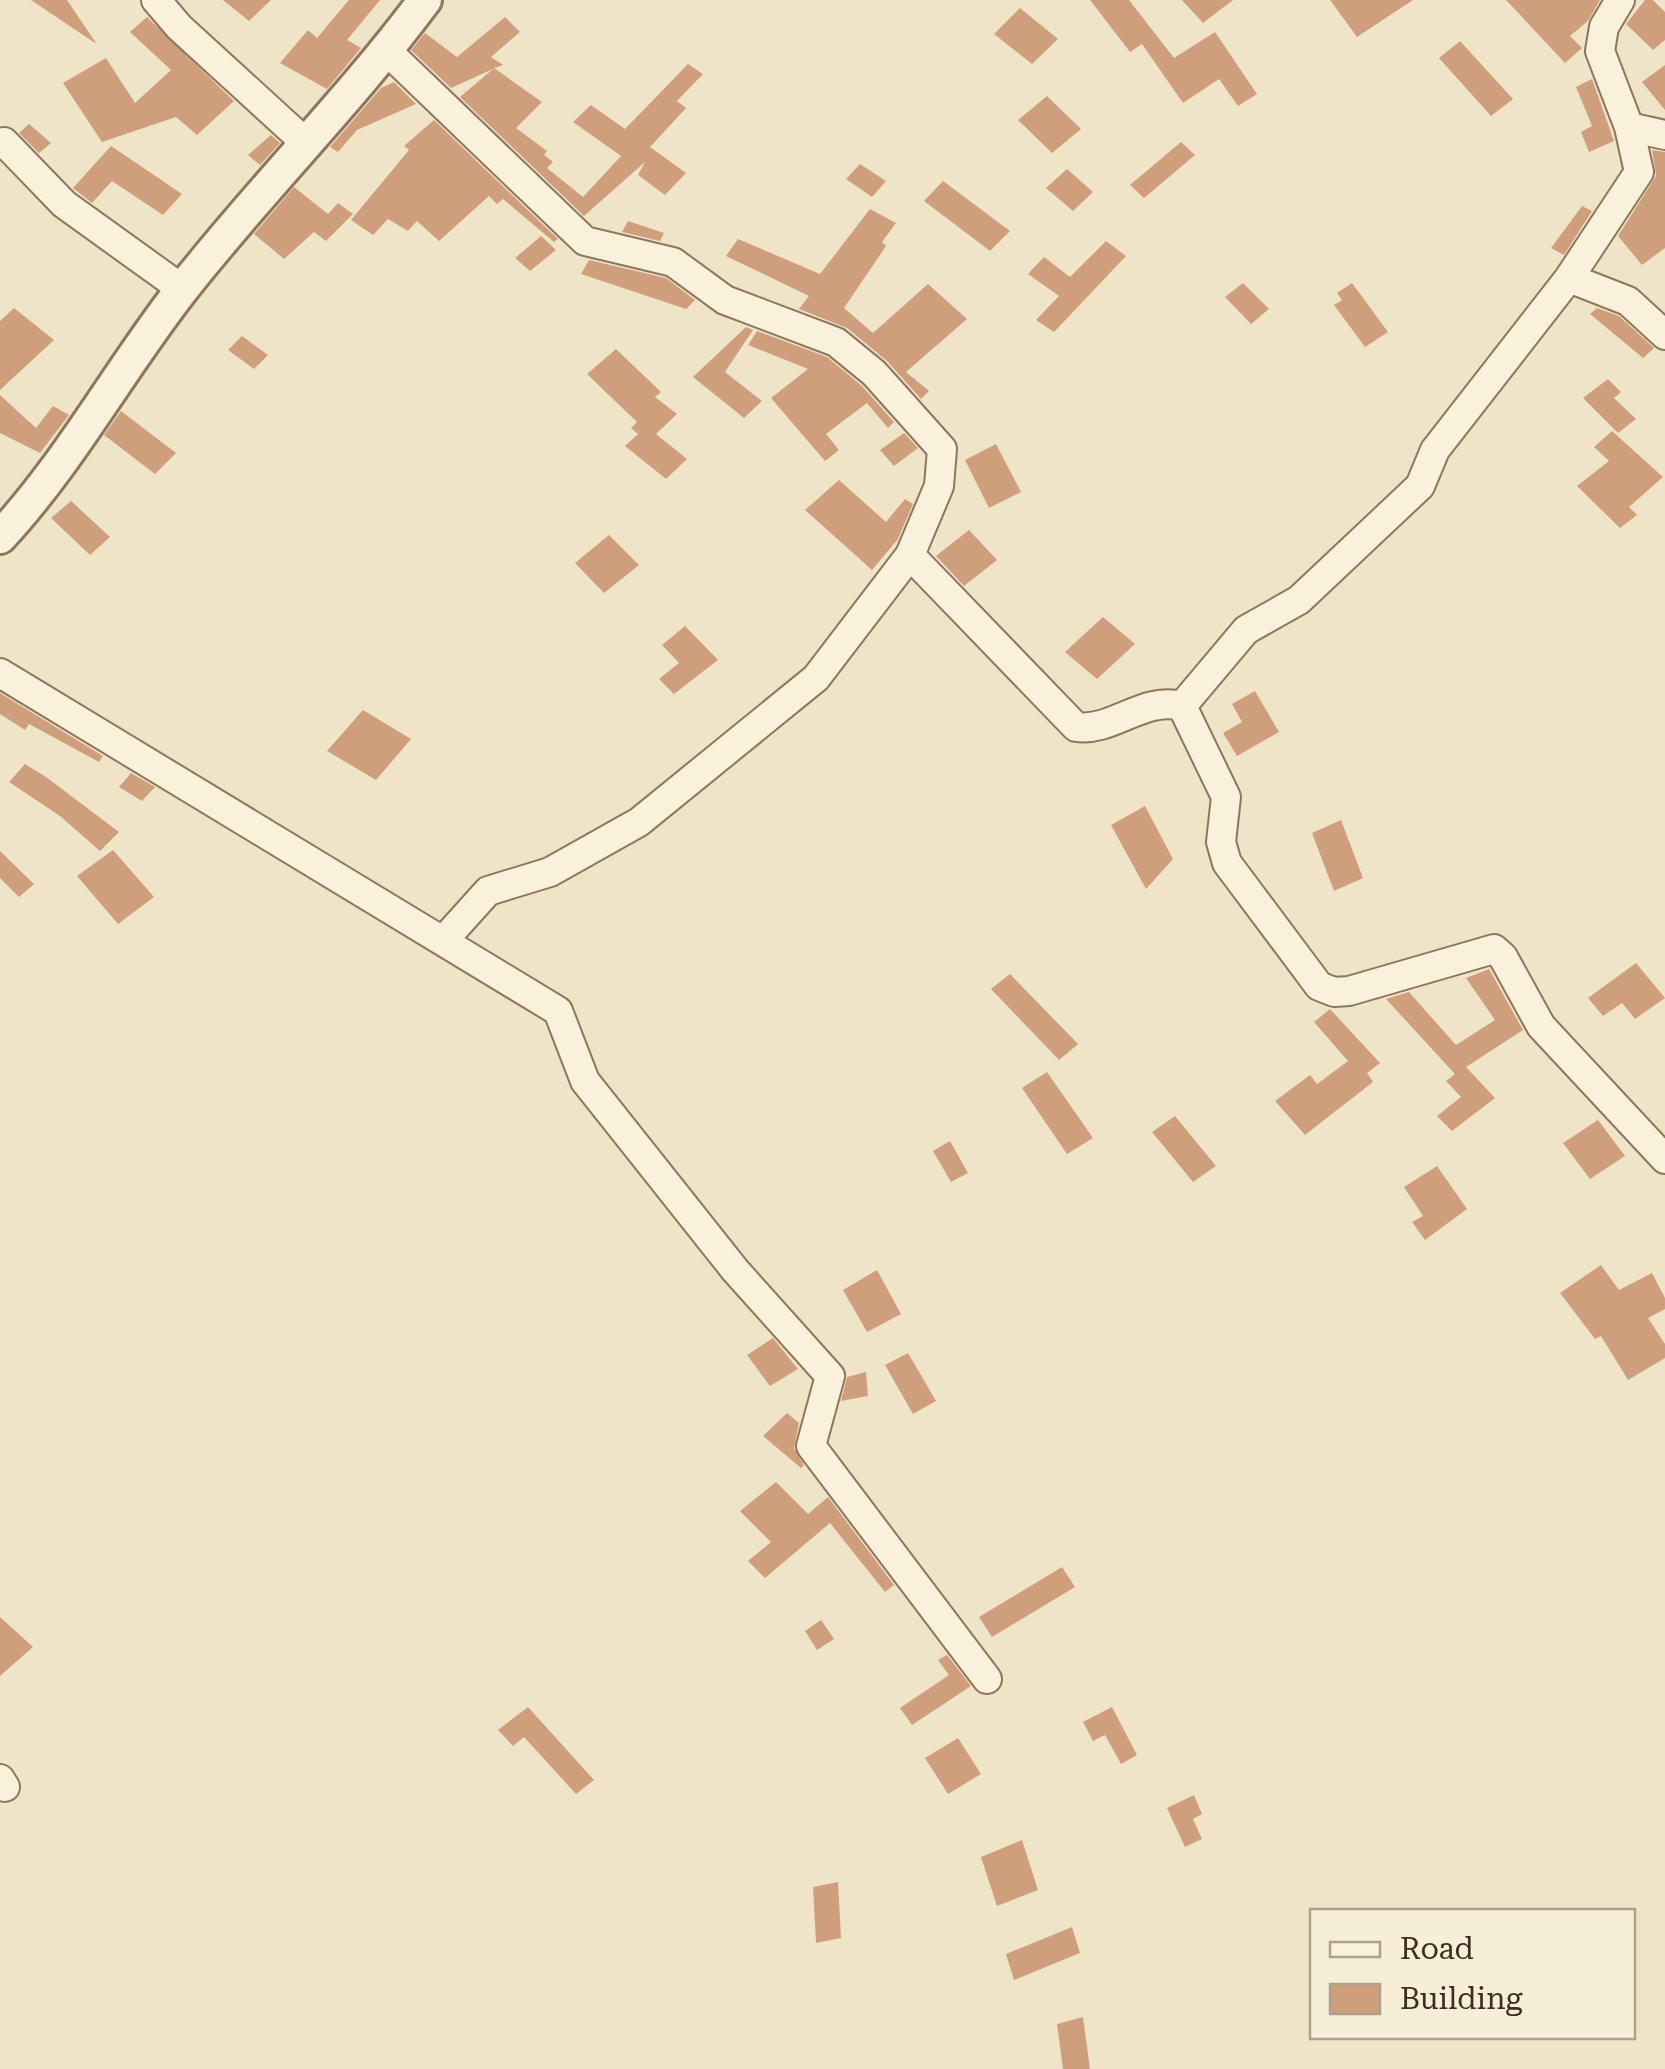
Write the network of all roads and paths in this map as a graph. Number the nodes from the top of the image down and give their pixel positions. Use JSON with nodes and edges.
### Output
{"nodes":[{"id":1,"x":156,"y":0,"type":"edge"},
{"id":2,"x":425,"y":0,"type":"edge"},
{"id":3,"x":1620,"y":0,"type":"edge"},
{"id":4,"x":387,"y":51,"type":"junction"},
{"id":5,"x":1630,"y":127,"type":"junction"},
{"id":6,"x":1665,"y":135,"type":"edge"},
{"id":7,"x":4,"y":142,"type":"dead end"},
{"id":8,"x":307,"y":144,"type":"junction"},
{"id":9,"x":1569,"y":278,"type":"junction"},
{"id":10,"x":182,"y":290,"type":"junction"},
{"id":11,"x":1665,"y":335,"type":"edge"},
{"id":12,"x":0,"y":537,"type":"edge"},
{"id":13,"x":910,"y":555,"type":"junction"},
{"id":14,"x":0,"y":673,"type":"edge"},
{"id":15,"x":1182,"y":706,"type":"junction"},
{"id":16,"x":443,"y":940,"type":"junction"},
{"id":17,"x":1665,"y":1159,"type":"edge"},
{"id":18,"x":988,"y":1679,"type":"dead end"}],
"edges":[{"from":1,"to":8,"type":"street"},
{"from":2,"to":4,"type":"street"},
{"from":3,"to":5,"type":"street"},
{"from":4,"to":8,"type":"street"},
{"from":4,"to":13,"type":"street"},
{"from":5,"to":6,"type":"street"},
{"from":5,"to":9,"type":"street"},
{"from":7,"to":10,"type":"street"},
{"from":8,"to":10,"type":"street"},
{"from":9,"to":11,"type":"street"},
{"from":9,"to":15,"type":"street"},
{"from":10,"to":12,"type":"street"},
{"from":13,"to":15,"type":"street"},
{"from":13,"to":16,"type":"street"},
{"from":14,"to":16,"type":"street"},
{"from":15,"to":17,"type":"street"},
{"from":16,"to":18,"type":"street"}]}
